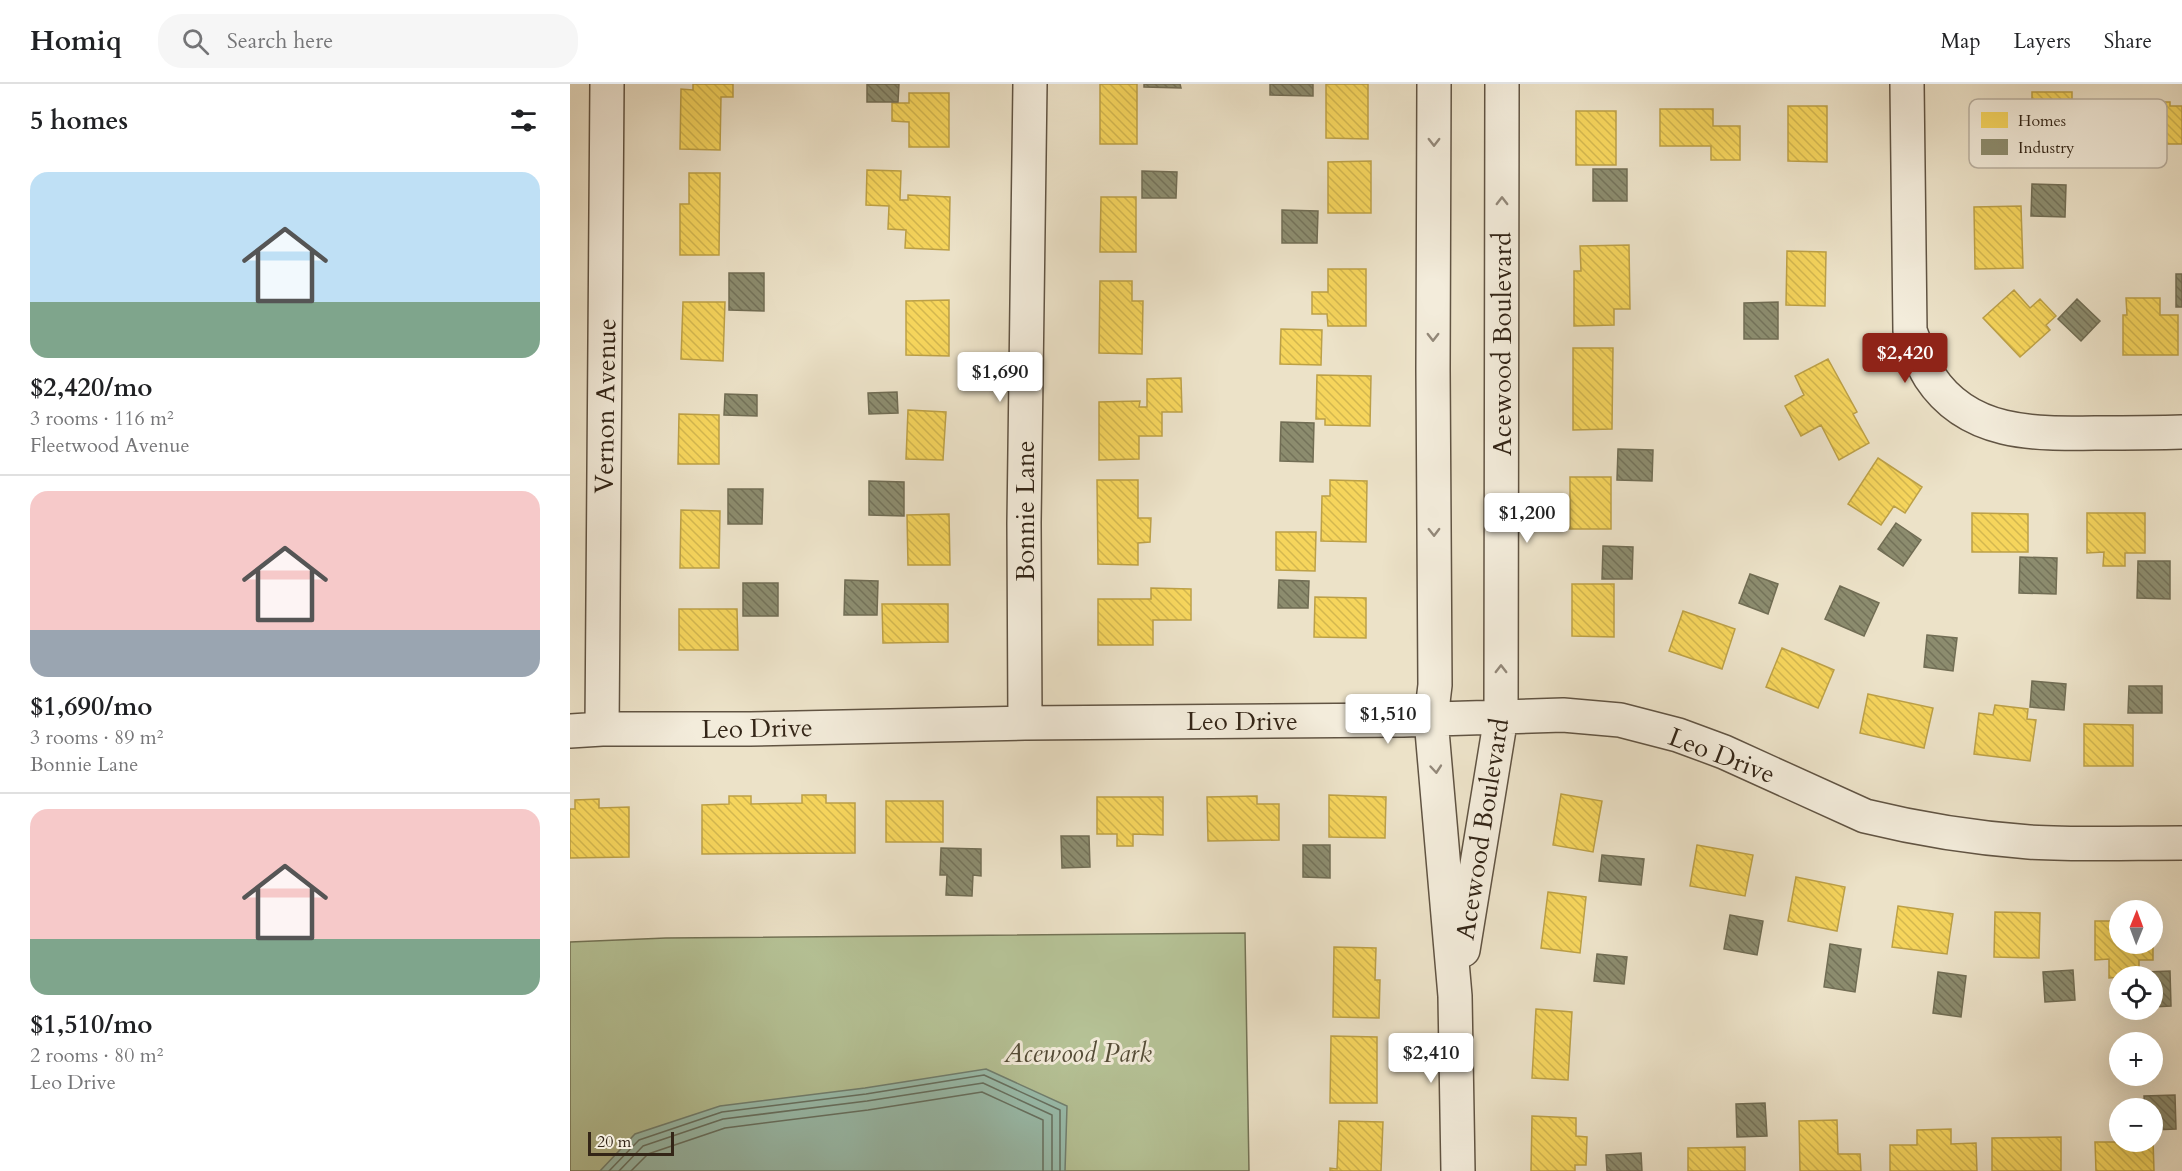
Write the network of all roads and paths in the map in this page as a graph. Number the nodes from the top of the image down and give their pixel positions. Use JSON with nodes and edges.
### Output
{"nodes":[{"id":1,"x":607,"y":84,"type":"edge"},
{"id":2,"x":1029,"y":84,"type":"edge"},
{"id":3,"x":1434,"y":84,"type":"edge"},
{"id":4,"x":1502,"y":84,"type":"edge"},
{"id":5,"x":1907,"y":84,"type":"edge"},
{"id":6,"x":2182,"y":432,"type":"edge"},
{"id":7,"x":1501,"y":717,"type":"junction"},
{"id":8,"x":1431,"y":719,"type":"junction"},
{"id":9,"x":1025,"y":723,"type":"junction"},
{"id":10,"x":586,"y":730,"type":"edge"},
{"id":11,"x":2182,"y":843,"type":"edge"},
{"id":12,"x":1455,"y":996,"type":"junction"},
{"id":13,"x":1458,"y":1171,"type":"edge"}],
"edges":[{"from":1,"to":10,"type":"street","name":"Vernon Avenue"},
{"from":2,"to":9,"type":"street","name":"Bonnie Lane"},
{"from":3,"to":8,"type":"street","name":"Acewood Boulevard","one_way":true},
{"from":7,"to":4,"type":"street","name":"Acewood Boulevard","one_way":true},
{"from":5,"to":6,"type":"street"},
{"from":7,"to":8,"type":"street","name":"Leo Drive"},
{"from":7,"to":11,"type":"street","name":"Leo Drive"},
{"from":7,"to":12,"type":"street","name":"Acewood Boulevard"},
{"from":8,"to":9,"type":"street","name":"Leo Drive"},
{"from":8,"to":12,"type":"street","name":"Acewood Boulevard","one_way":true},
{"from":9,"to":10,"type":"street","name":"Leo Drive"},
{"from":12,"to":13,"type":"street","name":"Acewood Boulevard"}]}
